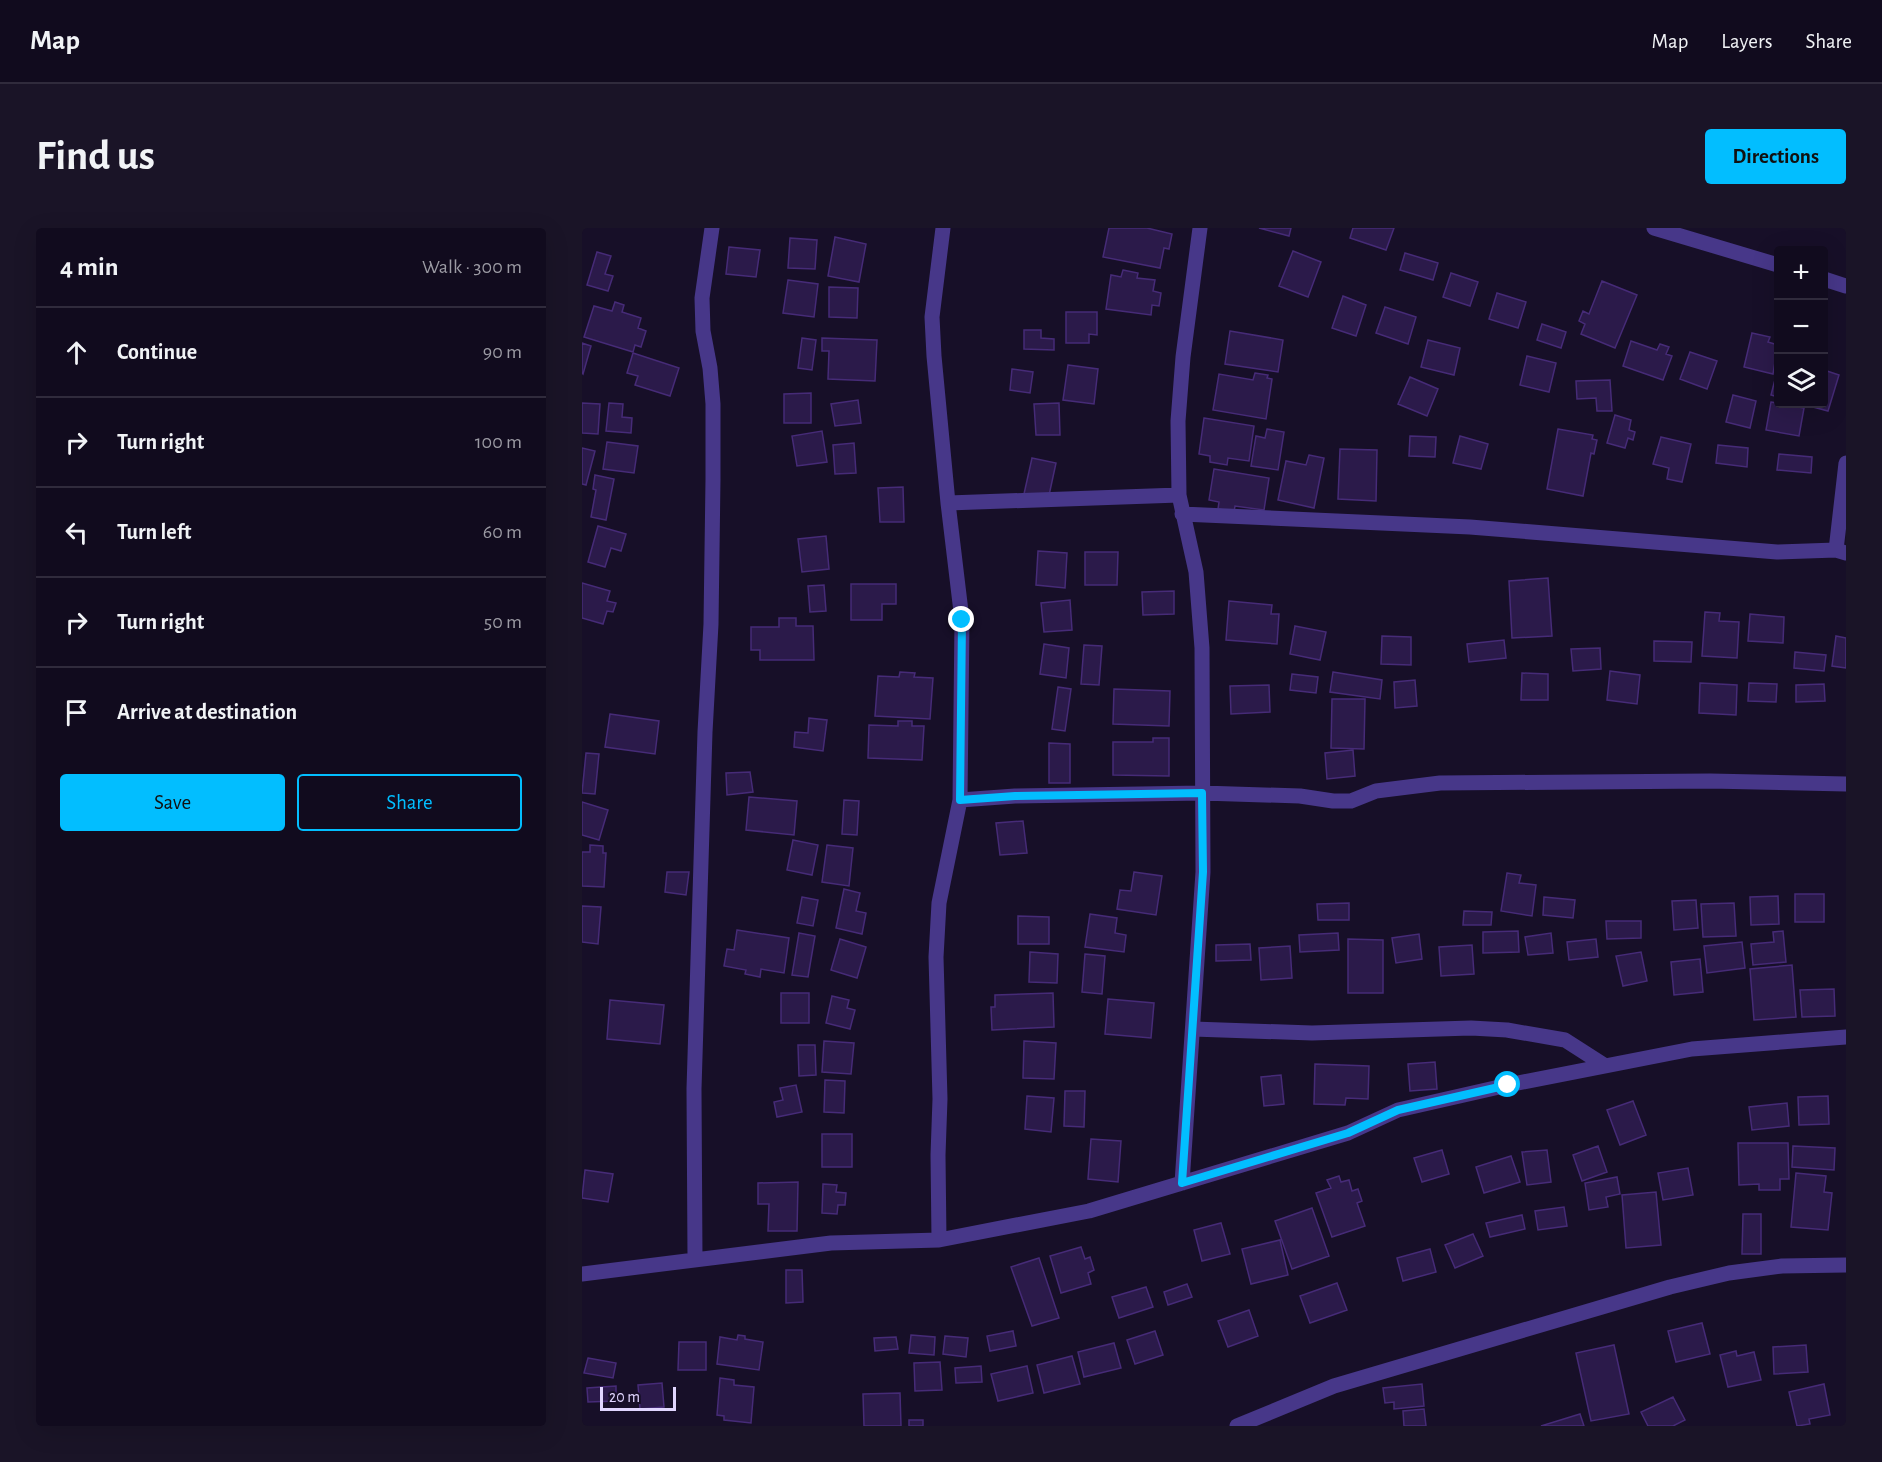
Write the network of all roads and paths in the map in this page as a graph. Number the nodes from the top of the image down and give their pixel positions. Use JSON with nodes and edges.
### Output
{"nodes":[{"id":1,"x":712,"y":228,"type":"edge"},
{"id":2,"x":943,"y":228,"type":"edge"},
{"id":3,"x":1200,"y":228,"type":"edge"},
{"id":4,"x":1654,"y":228,"type":"edge"},
{"id":5,"x":1774,"y":264,"type":"edge"},
{"id":6,"x":1828,"y":280,"type":"edge"},
{"id":7,"x":1846,"y":286,"type":"edge"},
{"id":8,"x":1846,"y":463,"type":"edge"},
{"id":9,"x":1179,"y":495,"type":"junction"},
{"id":10,"x":948,"y":503,"type":"junction"},
{"id":11,"x":1182,"y":514,"type":"junction"},
{"id":12,"x":1841,"y":551,"type":"edge"},
{"id":13,"x":1846,"y":784,"type":"edge"},
{"id":14,"x":1202,"y":793,"type":"junction"},
{"id":15,"x":960,"y":800,"type":"junction"},
{"id":16,"x":1194,"y":1029,"type":"junction"},
{"id":17,"x":1846,"y":1037,"type":"edge"},
{"id":18,"x":1604,"y":1065,"type":"junction"},
{"id":19,"x":1182,"y":1183,"type":"junction"},
{"id":20,"x":939,"y":1240,"type":"junction"},
{"id":21,"x":695,"y":1259,"type":"junction"},
{"id":22,"x":1846,"y":1265,"type":"edge"},
{"id":23,"x":582,"y":1274,"type":"edge"},
{"id":24,"x":1237,"y":1426,"type":"edge"}],
"edges":[{"from":1,"to":21,"type":"street"},
{"from":2,"to":10,"type":"street"},
{"from":3,"to":9,"type":"street"},
{"from":4,"to":5,"type":"street"},
{"from":6,"to":7,"type":"street"},
{"from":8,"to":12,"type":"street"},
{"from":9,"to":10,"type":"street"},
{"from":9,"to":11,"type":"street"},
{"from":10,"to":15,"type":"street"},
{"from":11,"to":12,"type":"street"},
{"from":11,"to":14,"type":"street"},
{"from":13,"to":14,"type":"street"},
{"from":14,"to":15,"type":"street"},
{"from":14,"to":16,"type":"street"},
{"from":15,"to":20,"type":"street"},
{"from":16,"to":18,"type":"street"},
{"from":16,"to":19,"type":"street"},
{"from":17,"to":18,"type":"street"},
{"from":18,"to":19,"type":"street"},
{"from":19,"to":20,"type":"street"},
{"from":20,"to":21,"type":"street"},
{"from":21,"to":23,"type":"street"},
{"from":22,"to":24,"type":"street"}]}
